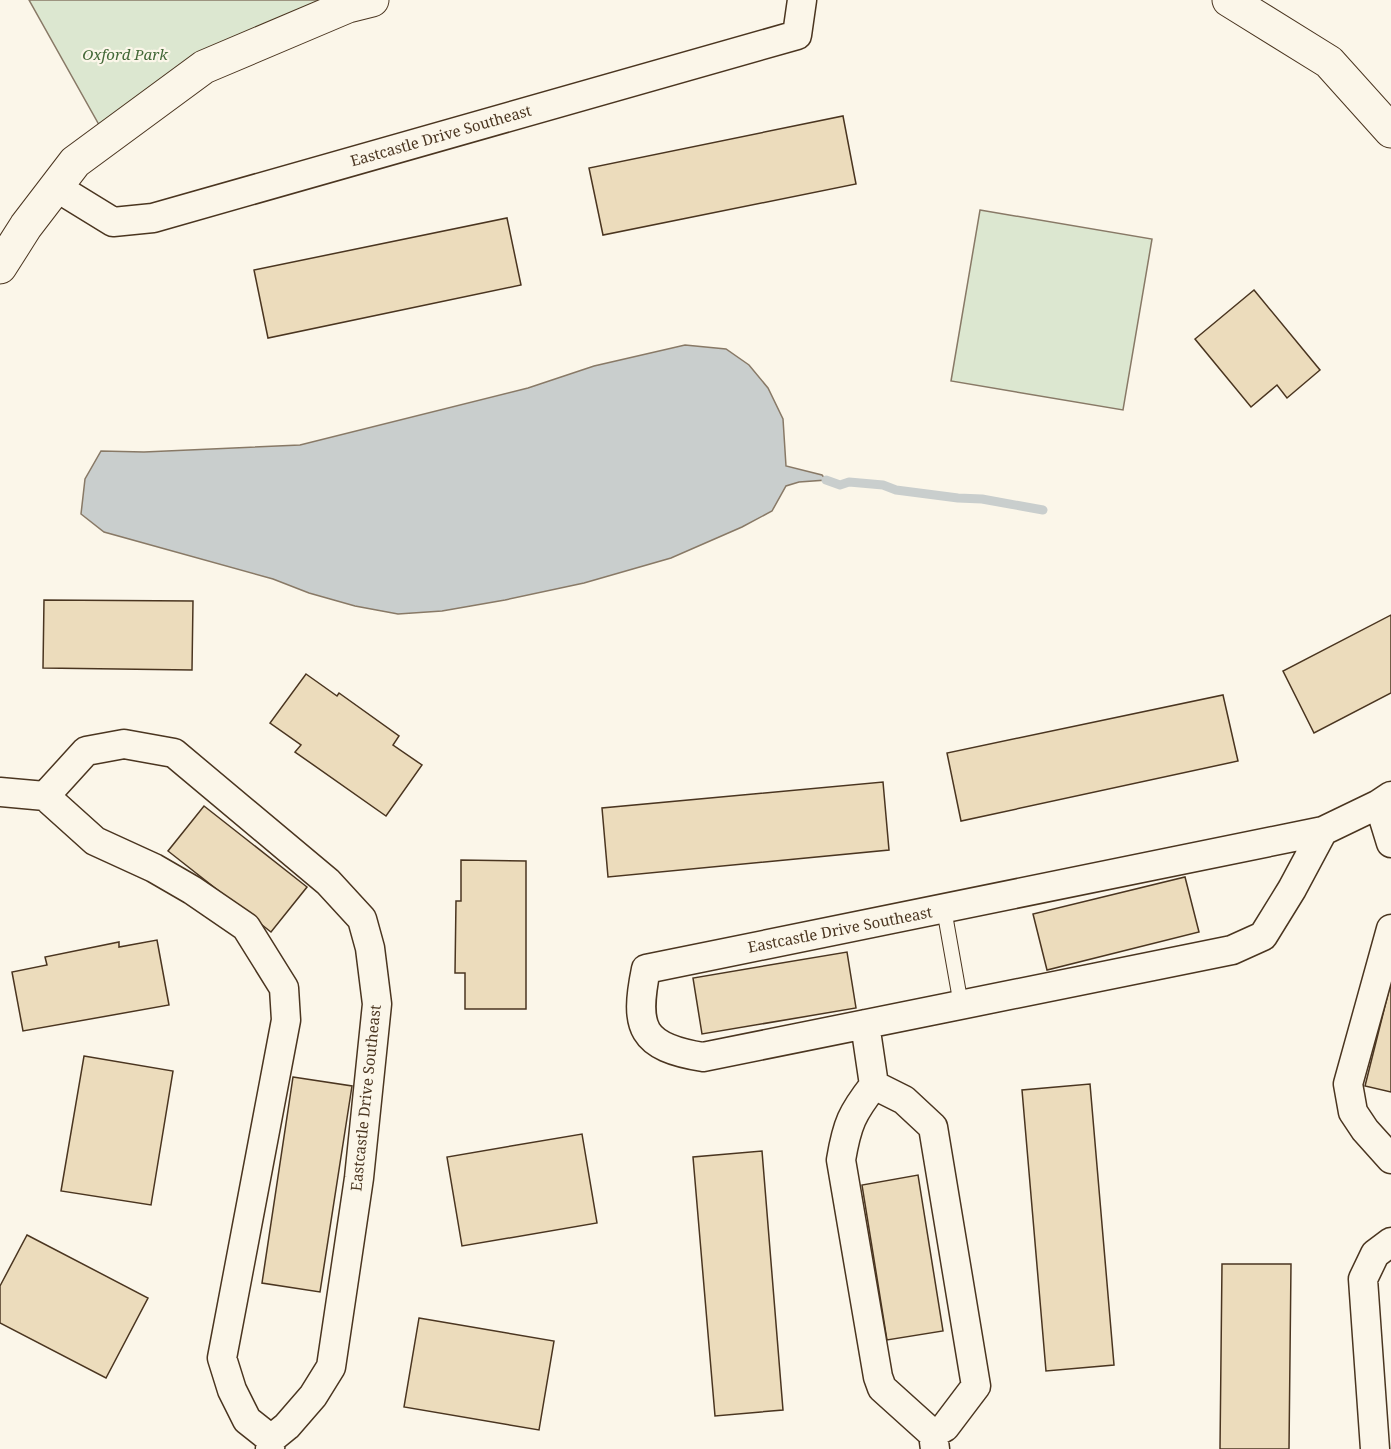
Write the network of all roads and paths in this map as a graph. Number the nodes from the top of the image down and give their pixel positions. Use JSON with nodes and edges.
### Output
{"nodes":[{"id":1,"x":372,"y":0,"type":"edge"},
{"id":2,"x":802,"y":0,"type":"edge"},
{"id":3,"x":1230,"y":0,"type":"edge"},
{"id":4,"x":1391,"y":131,"type":"edge"},
{"id":5,"x":56,"y":187,"type":"junction"},
{"id":6,"x":0,"y":267,"type":"edge"},
{"id":7,"x":0,"y":792,"type":"edge"},
{"id":8,"x":45,"y":796,"type":"junction"},
{"id":9,"x":1385,"y":800,"type":"edge"},
{"id":10,"x":1323,"y":831,"type":"junction"},
{"id":11,"x":1391,"y":843,"type":"edge"},
{"id":12,"x":944,"y":909,"type":"junction"},
{"id":13,"x":1391,"y":929,"type":"edge"},
{"id":14,"x":961,"y":1005,"type":"junction"},
{"id":15,"x":865,"y":1024,"type":"junction"},
{"id":16,"x":874,"y":1085,"type":"junction"},
{"id":17,"x":1390,"y":1157,"type":"edge"},
{"id":18,"x":1391,"y":1242,"type":"edge"},
{"id":19,"x":934,"y":1442,"type":"edge"},
{"id":20,"x":271,"y":1444,"type":"edge"},
{"id":21,"x":1375,"y":1449,"type":"edge"}],
"edges":[{"from":1,"to":5,"type":"street"},
{"from":2,"to":5,"type":"street","name":"Eastcastle Drive Southeast"},
{"from":3,"to":4,"type":"street"},
{"from":5,"to":6,"type":"street"},
{"from":7,"to":8,"type":"street"},
{"from":8,"to":20,"type":"street","name":"Eastcastle Drive Southeast"},
{"from":8,"to":20,"type":"street","name":"Eastcastle Drive Southeast"},
{"from":9,"to":10,"type":"street","name":"Eastcastle Drive Southeast"},
{"from":9,"to":11,"type":"street","name":"Eastcastle Drive Southeast"},
{"from":10,"to":12,"type":"street","name":"Eastcastle Drive Southeast"},
{"from":10,"to":14,"type":"street","name":"Eastcastle Drive Southeast"},
{"from":12,"to":14,"type":"lane"},
{"from":12,"to":15,"type":"street","name":"Eastcastle Drive Southeast"},
{"from":13,"to":17,"type":"street"},
{"from":14,"to":15,"type":"street","name":"Eastcastle Drive Southeast"},
{"from":15,"to":16,"type":"street"},
{"from":16,"to":19,"type":"street"},
{"from":16,"to":19,"type":"street"},
{"from":18,"to":21,"type":"street"}]}
